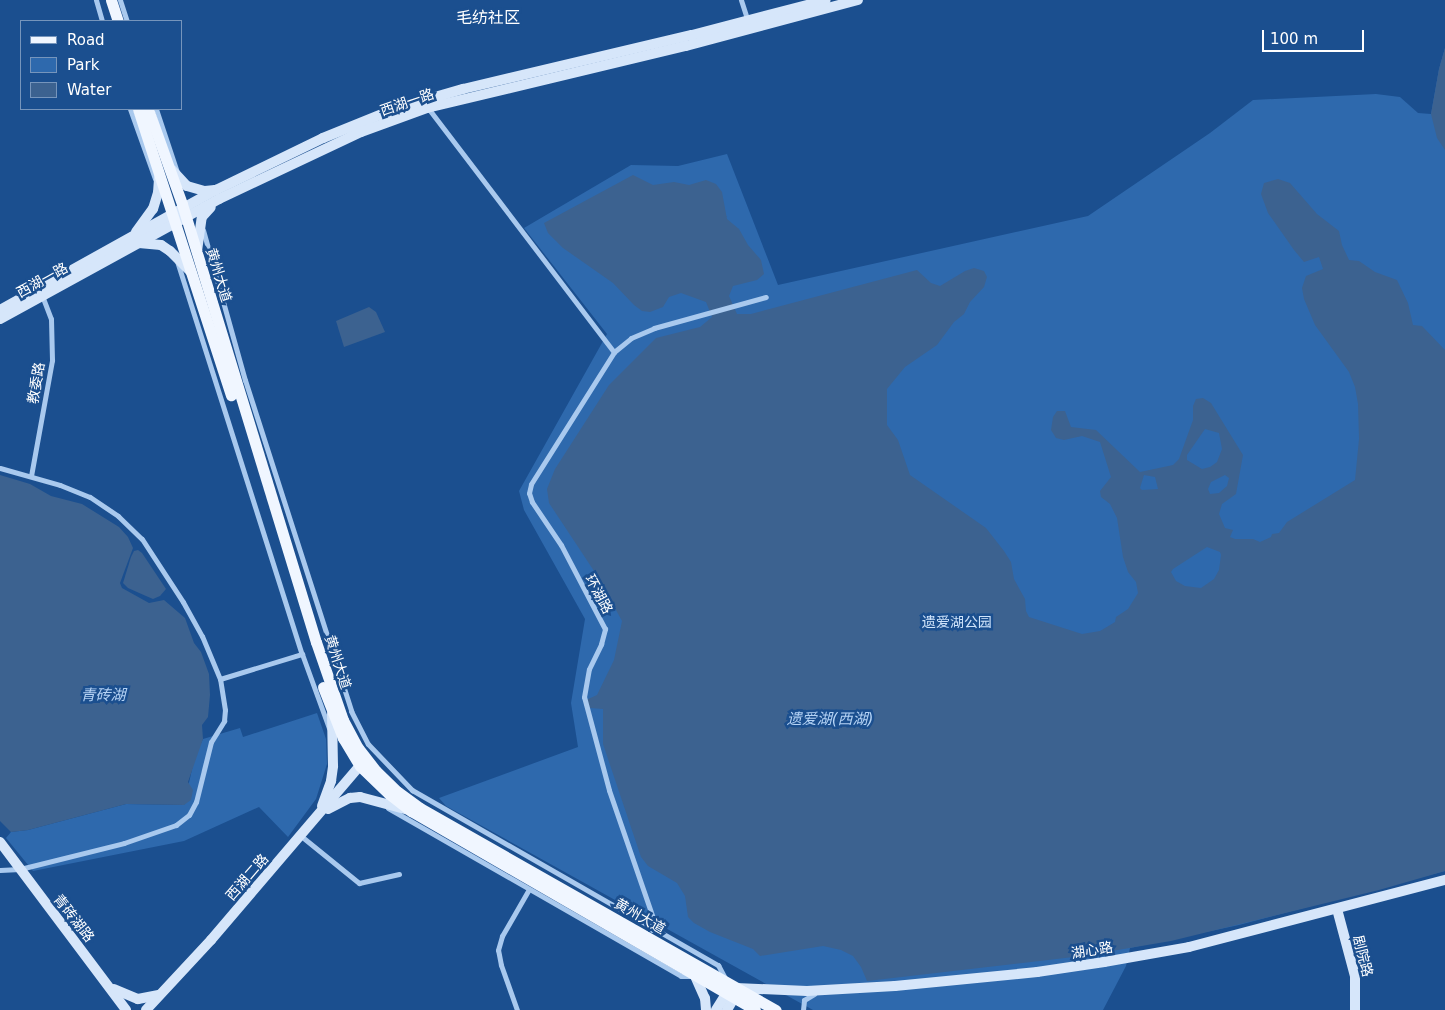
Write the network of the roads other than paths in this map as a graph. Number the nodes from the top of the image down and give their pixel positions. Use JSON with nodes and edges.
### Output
{"nodes":[{"id":1,"x":96,"y":0,"type":"edge"},
{"id":2,"x":103,"y":0,"type":"edge"},
{"id":3,"x":111,"y":0,"type":"edge"},
{"id":4,"x":120,"y":0,"type":"edge"},
{"id":5,"x":741,"y":0,"type":"edge"},
{"id":6,"x":826,"y":0,"type":"edge"},
{"id":7,"x":858,"y":0,"type":"edge"},
{"id":8,"x":102,"y":20,"type":"edge"},
{"id":9,"x":110,"y":20,"type":"edge"},
{"id":10,"x":118,"y":20,"type":"edge"},
{"id":11,"x":127,"y":20,"type":"edge"},
{"id":12,"x":748,"y":21,"type":"junction"},
{"id":13,"x":428,"y":108,"type":"junction"},
{"id":14,"x":130,"y":110,"type":"edge"},
{"id":15,"x":138,"y":110,"type":"edge"},
{"id":16,"x":148,"y":110,"type":"edge"},
{"id":17,"x":156,"y":110,"type":"edge"},
{"id":18,"x":164,"y":170,"type":"junction"},
{"id":19,"x":180,"y":180,"type":"junction"},
{"id":20,"x":158,"y":189,"type":"junction"},
{"id":21,"x":217,"y":195,"type":"junction"},
{"id":22,"x":179,"y":215,"type":"junction"},
{"id":23,"x":201,"y":224,"type":"junction"},
{"id":24,"x":135,"y":240,"type":"junction"},
{"id":25,"x":197,"y":255,"type":"junction"},
{"id":26,"x":175,"y":256,"type":"junction"},
{"id":27,"x":192,"y":274,"type":"junction"},
{"id":28,"x":42,"y":296,"type":"junction"},
{"id":29,"x":766,"y":297,"type":"dead end"},
{"id":30,"x":0,"y":310,"type":"edge"},
{"id":31,"x":0,"y":319,"type":"edge"},
{"id":32,"x":614,"y":352,"type":"junction"},
{"id":33,"x":0,"y":468,"type":"edge"},
{"id":34,"x":31,"y":476,"type":"junction"},
{"id":35,"x":302,"y":654,"type":"junction"},
{"id":36,"x":220,"y":679,"type":"junction"},
{"id":37,"x":332,"y":714,"type":"junction"},
{"id":38,"x":333,"y":738,"type":"junction"},
{"id":39,"x":363,"y":763,"type":"junction"},
{"id":40,"x":376,"y":801,"type":"junction"},
{"id":41,"x":411,"y":811,"type":"junction"},
{"id":42,"x":318,"y":815,"type":"junction"},
{"id":43,"x":300,"y":836,"type":"junction"},
{"id":44,"x":0,"y":842,"type":"edge"},
{"id":45,"x":20,"y":869,"type":"junction"},
{"id":46,"x":0,"y":870,"type":"edge"},
{"id":47,"x":399,"y":874,"type":"dead end"},
{"id":48,"x":1445,"y":880,"type":"edge"},
{"id":49,"x":528,"y":889,"type":"junction"},
{"id":50,"x":1337,"y":909,"type":"junction"},
{"id":51,"x":649,"y":938,"type":"junction"},
{"id":52,"x":695,"y":976,"type":"junction"},
{"id":53,"x":110,"y":987,"type":"junction"},
{"id":54,"x":833,"y":990,"type":"junction"},
{"id":55,"x":731,"y":991,"type":"junction"},
{"id":56,"x":160,"y":995,"type":"junction"},
{"id":57,"x":117,"y":1010,"type":"edge"},
{"id":58,"x":126,"y":1010,"type":"edge"},
{"id":59,"x":146,"y":1010,"type":"edge"},
{"id":60,"x":156,"y":1010,"type":"edge"},
{"id":61,"x":517,"y":1010,"type":"edge"},
{"id":62,"x":706,"y":1010,"type":"edge"},
{"id":63,"x":716,"y":1010,"type":"edge"},
{"id":64,"x":727,"y":1010,"type":"edge"},
{"id":65,"x":755,"y":1010,"type":"edge"},
{"id":66,"x":776,"y":1010,"type":"edge"},
{"id":67,"x":803,"y":1010,"type":"edge"},
{"id":68,"x":1355,"y":1010,"type":"edge"}],
"edges":[{"from":1,"to":8,"type":"street"},
{"from":2,"to":9,"type":"main road"},
{"from":3,"to":10,"type":"main road"},
{"from":4,"to":11,"type":"street"},
{"from":5,"to":12,"type":"street"},
{"from":6,"to":12,"type":"main road","name":"西湖一路"},
{"from":7,"to":13,"type":"main road","name":"西湖一路"},
{"from":12,"to":21,"type":"main road","name":"西湖一路"},
{"from":13,"to":21,"type":"main road","name":"西湖一路"},
{"from":13,"to":32,"type":"street"},
{"from":14,"to":20,"type":"street"},
{"from":15,"to":18,"type":"main road","name":"黄州大道"},
{"from":16,"to":18,"type":"main road","name":"黄州大道"},
{"from":17,"to":19,"type":"street"},
{"from":18,"to":19,"type":"main road"},
{"from":18,"to":20,"type":"main road"},
{"from":18,"to":22,"type":"main road","name":"黄州大道"},
{"from":19,"to":21,"type":"main road"},
{"from":20,"to":24,"type":"main road"},
{"from":21,"to":22,"type":"main road","name":"西湖一路"},
{"from":21,"to":23,"type":"main road"},
{"from":22,"to":24,"type":"main road","name":"西湖一路"},
{"from":22,"to":25,"type":"main road","name":"黄州大道"},
{"from":22,"to":27,"type":"main road","name":"黄州大道"},
{"from":23,"to":25,"type":"main road"},
{"from":23,"to":51,"type":"street"},
{"from":24,"to":26,"type":"main road"},
{"from":24,"to":28,"type":"main road","name":"西湖一路"},
{"from":24,"to":30,"type":"main road","name":"西湖一路"},
{"from":25,"to":39,"type":"main road","name":"黄州大道"},
{"from":26,"to":27,"type":"main road"},
{"from":26,"to":35,"type":"street"},
{"from":27,"to":37,"type":"main road","name":"黄州大道"},
{"from":28,"to":31,"type":"main road","name":"西湖一路"},
{"from":28,"to":34,"type":"street","name":"教委路"},
{"from":29,"to":32,"type":"street","name":"环湖路"},
{"from":32,"to":51,"type":"street","name":"环湖路"},
{"from":33,"to":34,"type":"street"},
{"from":34,"to":36,"type":"street"},
{"from":35,"to":36,"type":"street"},
{"from":35,"to":38,"type":"street"},
{"from":36,"to":45,"type":"street"},
{"from":37,"to":38,"type":"main road"},
{"from":37,"to":39,"type":"main road","name":"黄州大道"},
{"from":38,"to":42,"type":"main road"},
{"from":39,"to":41,"type":"main road","name":"黄州大道"},
{"from":39,"to":42,"type":"main road","name":"西湖二路"},
{"from":39,"to":51,"type":"main road","name":"黄州大道"},
{"from":40,"to":41,"type":"main road"},
{"from":40,"to":42,"type":"main road"},
{"from":40,"to":49,"type":"street"},
{"from":41,"to":51,"type":"main road","name":"黄州大道"},
{"from":42,"to":43,"type":"main road","name":"西湖二路"},
{"from":43,"to":47,"type":"street"},
{"from":43,"to":56,"type":"main road","name":"西湖二路"},
{"from":44,"to":45,"type":"main road","name":"青砖湖路"},
{"from":45,"to":46,"type":"street"},
{"from":45,"to":53,"type":"main road","name":"青砖湖路"},
{"from":48,"to":50,"type":"main road","name":"湖心路"},
{"from":49,"to":52,"type":"street"},
{"from":49,"to":61,"type":"street"},
{"from":50,"to":54,"type":"main road","name":"湖心路"},
{"from":50,"to":68,"type":"main road","name":"剧院路"},
{"from":51,"to":52,"type":"main road","name":"黄州大道"},
{"from":51,"to":55,"type":"main road","name":"黄州大道"},
{"from":52,"to":55,"type":"main road","name":"黄州大道"},
{"from":52,"to":62,"type":"main road"},
{"from":53,"to":56,"type":"main road"},
{"from":53,"to":57,"type":"main road"},
{"from":53,"to":58,"type":"main road","name":"青砖湖路"},
{"from":54,"to":55,"type":"main road","name":"湖心路"},
{"from":54,"to":67,"type":"street"},
{"from":55,"to":63,"type":"main road"},
{"from":55,"to":64,"type":"main road"},
{"from":55,"to":65,"type":"main road","name":"黄州大道"},
{"from":55,"to":66,"type":"main road","name":"黄州大道"},
{"from":56,"to":59,"type":"main road","name":"西湖二路"},
{"from":56,"to":60,"type":"main road"}]}
